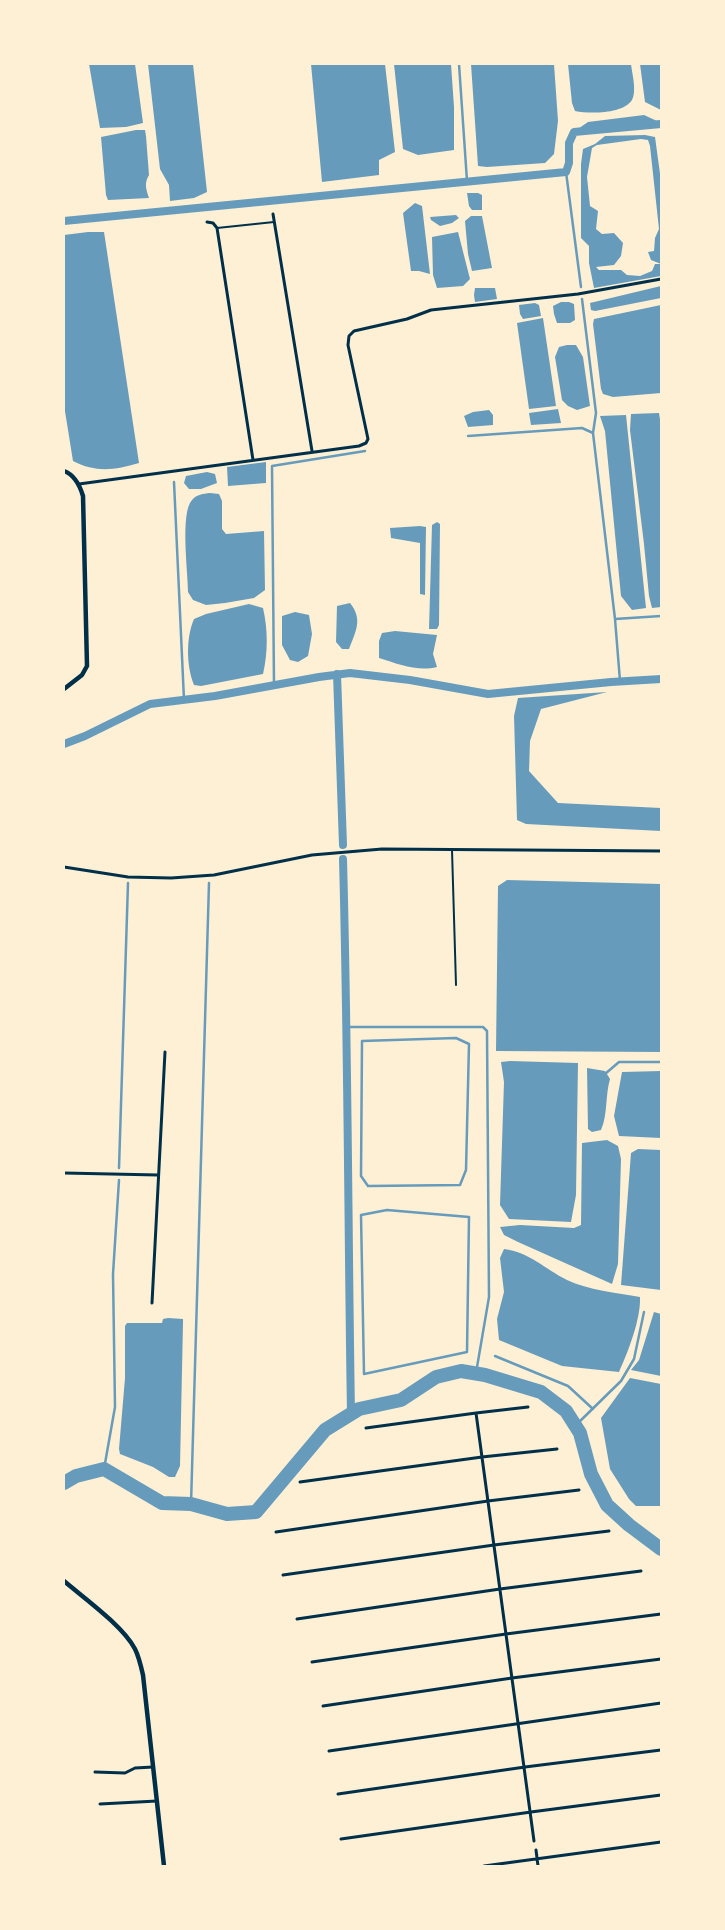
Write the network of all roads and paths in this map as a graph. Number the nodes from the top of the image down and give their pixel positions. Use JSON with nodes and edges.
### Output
{"nodes":[{"id":1,"x":273,"y":214,"type":"dead end"},
{"id":2,"x":207,"y":222,"type":"dead end"},
{"id":3,"x":274,"y":222,"type":"junction"},
{"id":4,"x":217,"y":228,"type":"junction"},
{"id":5,"x":661,"y":279,"type":"edge"},
{"id":6,"x":312,"y":451,"type":"junction"},
{"id":7,"x":253,"y":460,"type":"junction"},
{"id":8,"x":64,"y":471,"type":"edge"},
{"id":9,"x":79,"y":484,"type":"junction"},
{"id":10,"x":64,"y":690,"type":"edge"},
{"id":11,"x":452,"y":850,"type":"junction"},
{"id":12,"x":661,"y":851,"type":"edge"},
{"id":13,"x":64,"y":867,"type":"edge"},
{"id":14,"x":456,"y":985,"type":"dead end"},
{"id":15,"x":165,"y":1052,"type":"dead end"},
{"id":16,"x":64,"y":1173,"type":"edge"},
{"id":17,"x":158,"y":1174,"type":"junction"},
{"id":18,"x":152,"y":1303,"type":"dead end"},
{"id":19,"x":528,"y":1407,"type":"dead end"},
{"id":20,"x":476,"y":1412,"type":"junction"},
{"id":21,"x":366,"y":1428,"type":"dead end"},
{"id":22,"x":558,"y":1449,"type":"dead end"},
{"id":23,"x":482,"y":1457,"type":"junction"},
{"id":24,"x":300,"y":1482,"type":"dead end"},
{"id":25,"x":579,"y":1490,"type":"dead end"},
{"id":26,"x":488,"y":1501,"type":"junction"},
{"id":27,"x":609,"y":1531,"type":"dead end"},
{"id":28,"x":276,"y":1532,"type":"dead end"},
{"id":29,"x":494,"y":1545,"type":"junction"},
{"id":30,"x":641,"y":1571,"type":"dead end"},
{"id":31,"x":282,"y":1575,"type":"dead end"},
{"id":32,"x":64,"y":1581,"type":"edge"},
{"id":33,"x":500,"y":1589,"type":"junction"},
{"id":34,"x":661,"y":1614,"type":"edge"},
{"id":35,"x":297,"y":1619,"type":"dead end"},
{"id":36,"x":506,"y":1634,"type":"junction"},
{"id":37,"x":661,"y":1659,"type":"edge"},
{"id":38,"x":312,"y":1662,"type":"dead end"},
{"id":39,"x":512,"y":1678,"type":"junction"},
{"id":40,"x":661,"y":1703,"type":"edge"},
{"id":41,"x":323,"y":1706,"type":"dead end"},
{"id":42,"x":518,"y":1723,"type":"junction"},
{"id":43,"x":661,"y":1750,"type":"edge"},
{"id":44,"x":329,"y":1751,"type":"dead end"},
{"id":45,"x":153,"y":1767,"type":"junction"},
{"id":46,"x":524,"y":1767,"type":"junction"},
{"id":47,"x":95,"y":1772,"type":"dead end"},
{"id":48,"x":338,"y":1794,"type":"dead end"},
{"id":49,"x":661,"y":1795,"type":"edge"},
{"id":50,"x":157,"y":1801,"type":"junction"},
{"id":51,"x":100,"y":1804,"type":"dead end"},
{"id":52,"x":531,"y":1812,"type":"junction"},
{"id":53,"x":341,"y":1839,"type":"dead end"},
{"id":54,"x":534,"y":1841,"type":"dead end"},
{"id":55,"x":661,"y":1842,"type":"edge"},
{"id":56,"x":536,"y":1850,"type":"dead end"},
{"id":57,"x":538,"y":1859,"type":"junction"},
{"id":58,"x":164,"y":1866,"type":"edge"},
{"id":59,"x":484,"y":1866,"type":"edge"},
{"id":60,"x":538,"y":1866,"type":"edge"}],
"edges":[{"from":1,"to":3,"type":"street"},
{"from":2,"to":4,"type":"street"},
{"from":3,"to":4,"type":"lane"},
{"from":3,"to":6,"type":"street"},
{"from":4,"to":7,"type":"street"},
{"from":5,"to":6,"type":"street"},
{"from":6,"to":7,"type":"street"},
{"from":7,"to":9,"type":"street"},
{"from":8,"to":9,"type":"street"},
{"from":9,"to":10,"type":"street"},
{"from":11,"to":12,"type":"street"},
{"from":11,"to":13,"type":"street"},
{"from":11,"to":14,"type":"lane"},
{"from":15,"to":17,"type":"street"},
{"from":16,"to":17,"type":"street"},
{"from":17,"to":18,"type":"street"},
{"from":19,"to":20,"type":"street"},
{"from":20,"to":21,"type":"street"},
{"from":20,"to":23,"type":"street"},
{"from":22,"to":23,"type":"street"},
{"from":23,"to":24,"type":"street"},
{"from":23,"to":26,"type":"street"},
{"from":25,"to":26,"type":"street"},
{"from":26,"to":28,"type":"street"},
{"from":26,"to":29,"type":"street"},
{"from":27,"to":29,"type":"street"},
{"from":29,"to":31,"type":"street"},
{"from":29,"to":33,"type":"street"},
{"from":30,"to":33,"type":"street"},
{"from":32,"to":45,"type":"street"},
{"from":33,"to":35,"type":"street"},
{"from":33,"to":36,"type":"street"},
{"from":34,"to":36,"type":"street"},
{"from":36,"to":38,"type":"street"},
{"from":36,"to":39,"type":"street"},
{"from":37,"to":39,"type":"street"},
{"from":39,"to":41,"type":"street"},
{"from":39,"to":42,"type":"street"},
{"from":40,"to":42,"type":"street"},
{"from":42,"to":44,"type":"street"},
{"from":42,"to":46,"type":"street"},
{"from":43,"to":46,"type":"street"},
{"from":45,"to":47,"type":"street"},
{"from":45,"to":50,"type":"street"},
{"from":46,"to":48,"type":"street"},
{"from":46,"to":52,"type":"street"},
{"from":49,"to":52,"type":"street"},
{"from":50,"to":51,"type":"street"},
{"from":50,"to":58,"type":"street"},
{"from":52,"to":53,"type":"street"},
{"from":52,"to":54,"type":"street"},
{"from":55,"to":57,"type":"street"},
{"from":56,"to":57,"type":"street"},
{"from":57,"to":59,"type":"street"},
{"from":57,"to":60,"type":"street"}]}
